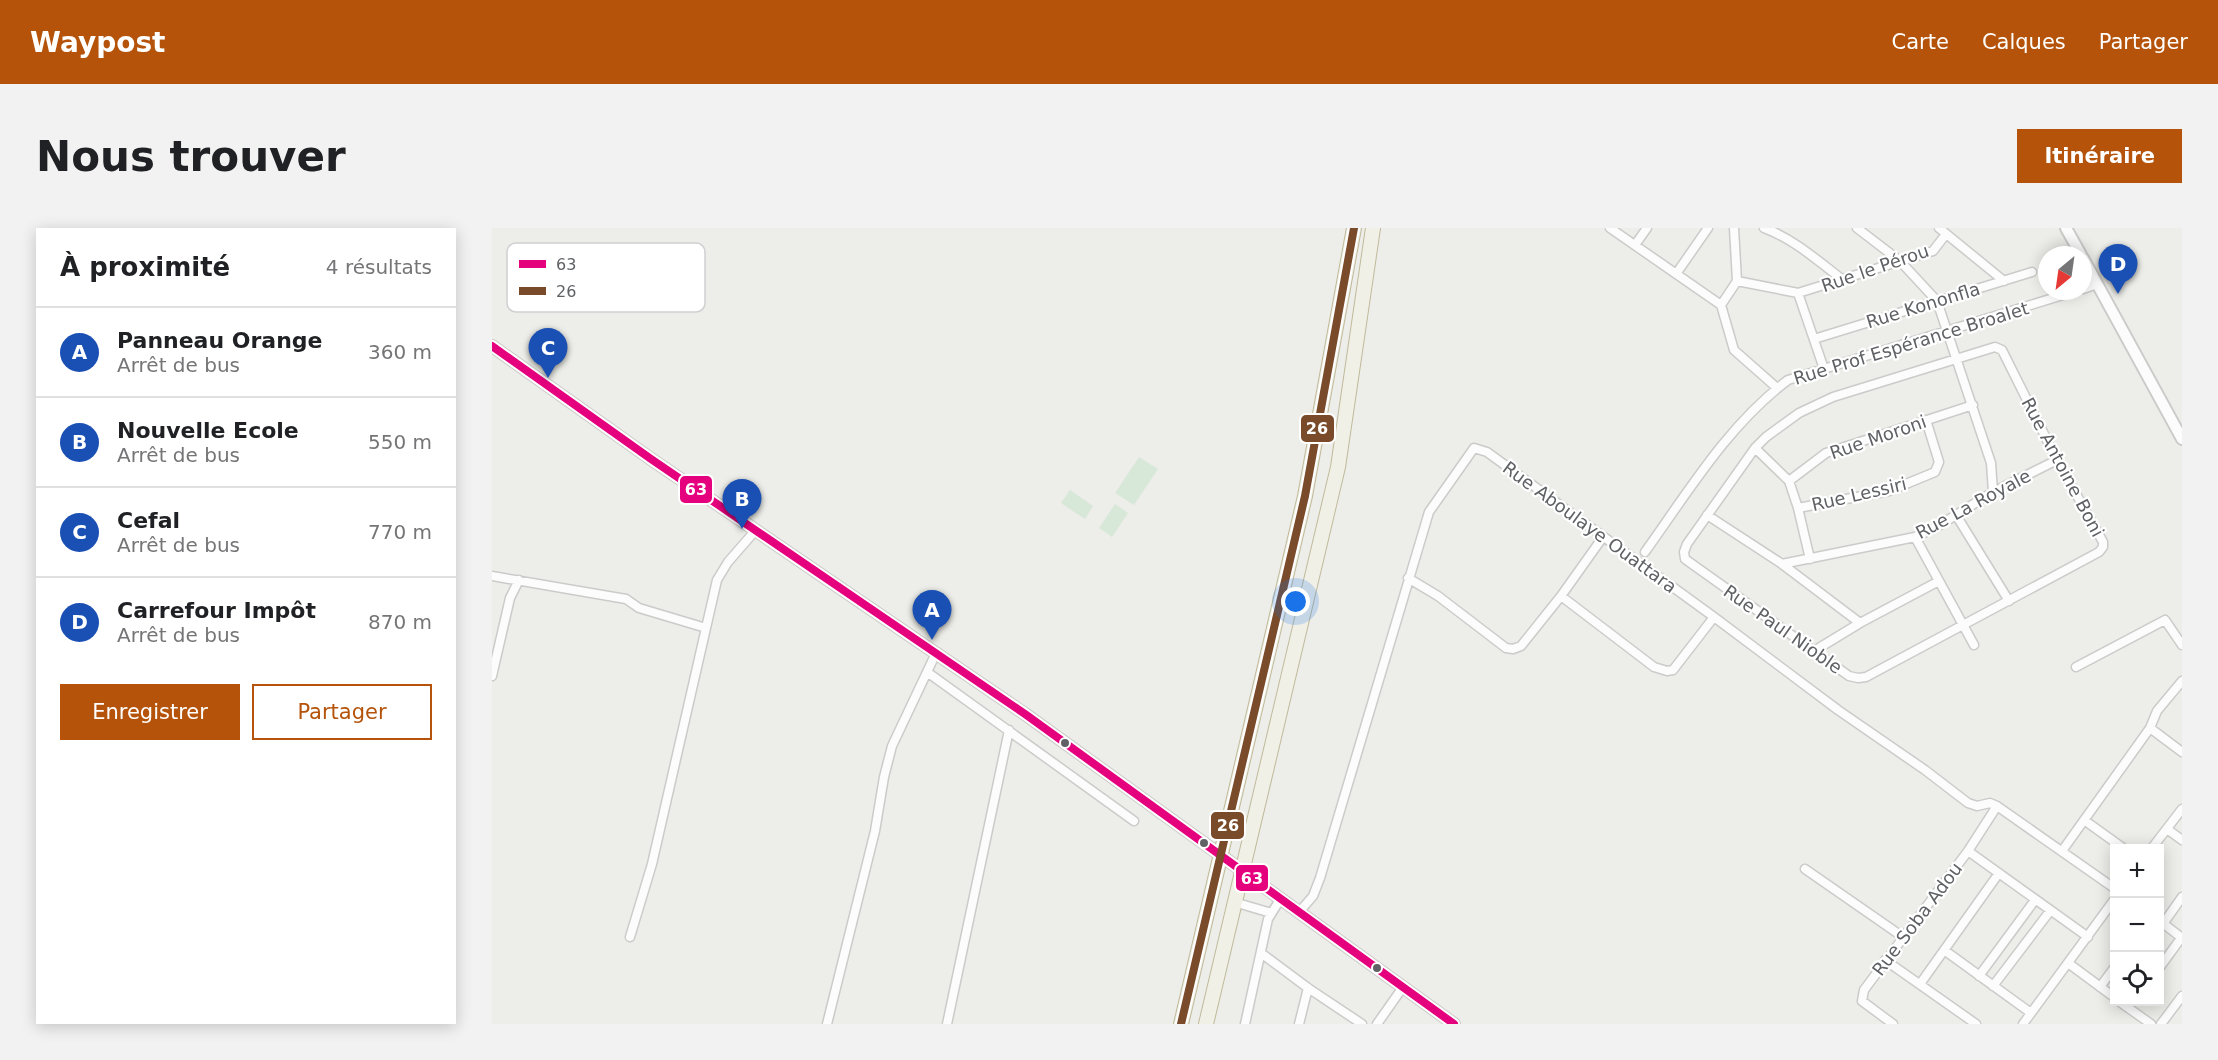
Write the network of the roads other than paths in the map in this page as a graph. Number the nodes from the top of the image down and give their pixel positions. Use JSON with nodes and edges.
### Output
{"nodes":[{"id":1,"x":1354,"y":228,"type":"edge"},
{"id":2,"x":1373,"y":228,"type":"edge"},
{"id":3,"x":1610,"y":228,"type":"edge"},
{"id":4,"x":1647,"y":228,"type":"edge"},
{"id":5,"x":1708,"y":228,"type":"edge"},
{"id":6,"x":1734,"y":228,"type":"edge"},
{"id":7,"x":1764,"y":228,"type":"edge"},
{"id":8,"x":1857,"y":228,"type":"edge"},
{"id":9,"x":2066,"y":228,"type":"edge"},
{"id":10,"x":1942,"y":231,"type":"edge"},
{"id":11,"x":1635,"y":245,"type":"junction"},
{"id":12,"x":2076,"y":246,"type":"edge"},
{"id":13,"x":1900,"y":261,"type":"junction"},
{"id":14,"x":2032,"y":272,"type":"dead end"},
{"id":15,"x":1676,"y":274,"type":"junction"},
{"id":16,"x":2092,"y":275,"type":"edge"},
{"id":17,"x":1843,"y":280,"type":"junction"},
{"id":18,"x":1737,"y":281,"type":"junction"},
{"id":19,"x":2004,"y":281,"type":"junction"},
{"id":20,"x":2097,"y":284,"type":"junction"},
{"id":21,"x":2092,"y":286,"type":"edge"},
{"id":22,"x":1798,"y":293,"type":"junction"},
{"id":23,"x":2047,"y":300,"type":"edge"},
{"id":24,"x":1937,"y":301,"type":"junction"},
{"id":25,"x":1721,"y":305,"type":"junction"},
{"id":26,"x":1948,"y":331,"type":"junction"},
{"id":27,"x":1814,"y":339,"type":"junction"},
{"id":28,"x":492,"y":346,"type":"edge"},
{"id":29,"x":1957,"y":358,"type":"junction"},
{"id":30,"x":1824,"y":369,"type":"junction"},
{"id":31,"x":1777,"y":388,"type":"junction"},
{"id":32,"x":1973,"y":405,"type":"junction"},
{"id":33,"x":1926,"y":420,"type":"junction"},
{"id":34,"x":2182,"y":437,"type":"edge"},
{"id":35,"x":1755,"y":448,"type":"junction"},
{"id":36,"x":2057,"y":460,"type":"junction"},
{"id":37,"x":1789,"y":481,"type":"junction"},
{"id":38,"x":1993,"y":492,"type":"junction"},
{"id":39,"x":1798,"y":508,"type":"junction"},
{"id":40,"x":1707,"y":515,"type":"junction"},
{"id":41,"x":1956,"y":515,"type":"junction"},
{"id":42,"x":755,"y":531,"type":"junction"},
{"id":43,"x":1603,"y":537,"type":"junction"},
{"id":44,"x":1915,"y":537,"type":"junction"},
{"id":45,"x":1645,"y":552,"type":"dead end"},
{"id":46,"x":1810,"y":559,"type":"junction"},
{"id":47,"x":1782,"y":564,"type":"junction"},
{"id":48,"x":492,"y":576,"type":"edge"},
{"id":49,"x":1408,"y":578,"type":"junction"},
{"id":50,"x":519,"y":580,"type":"junction"},
{"id":51,"x":1939,"y":581,"type":"junction"},
{"id":52,"x":1561,"y":596,"type":"junction"},
{"id":53,"x":2009,"y":601,"type":"junction"},
{"id":54,"x":1714,"y":617,"type":"junction"},
{"id":55,"x":1860,"y":623,"type":"junction"},
{"id":56,"x":1963,"y":626,"type":"junction"},
{"id":57,"x":706,"y":628,"type":"junction"},
{"id":58,"x":1974,"y":645,"type":"dead end"},
{"id":59,"x":2182,"y":645,"type":"edge"},
{"id":60,"x":1814,"y":651,"type":"junction"},
{"id":61,"x":936,"y":653,"type":"junction"},
{"id":62,"x":2076,"y":667,"type":"dead end"},
{"id":63,"x":927,"y":672,"type":"junction"},
{"id":64,"x":492,"y":676,"type":"edge"},
{"id":65,"x":2182,"y":681,"type":"edge"},
{"id":66,"x":2150,"y":728,"type":"junction"},
{"id":67,"x":1009,"y":730,"type":"junction"},
{"id":68,"x":2182,"y":752,"type":"edge"},
{"id":69,"x":1997,"y":806,"type":"junction"},
{"id":70,"x":2182,"y":809,"type":"edge"},
{"id":71,"x":2084,"y":820,"type":"junction"},
{"id":72,"x":1134,"y":821,"type":"dead end"},
{"id":73,"x":2167,"y":829,"type":"junction"},
{"id":74,"x":2182,"y":840,"type":"edge"},
{"id":75,"x":2116,"y":844,"type":"edge"},
{"id":76,"x":2156,"y":844,"type":"edge"},
{"id":77,"x":1968,"y":851,"type":"junction"},
{"id":78,"x":2062,"y":851,"type":"junction"},
{"id":79,"x":1220,"y":853,"type":"junction"},
{"id":80,"x":1242,"y":869,"type":"junction"},
{"id":81,"x":1805,"y":869,"type":"dead end"},
{"id":82,"x":1999,"y":873,"type":"junction"},
{"id":83,"x":2110,"y":885,"type":"edge"},
{"id":84,"x":2182,"y":897,"type":"edge"},
{"id":85,"x":1281,"y":898,"type":"junction"},
{"id":86,"x":2035,"y":900,"type":"junction"},
{"id":87,"x":1234,"y":902,"type":"junction"},
{"id":88,"x":2110,"y":907,"type":"edge"},
{"id":89,"x":2050,"y":910,"type":"junction"},
{"id":90,"x":1300,"y":912,"type":"junction"},
{"id":91,"x":1271,"y":913,"type":"junction"},
{"id":92,"x":2164,"y":919,"type":"edge"},
{"id":93,"x":2164,"y":925,"type":"edge"},
{"id":94,"x":630,"y":937,"type":"dead end"},
{"id":95,"x":1903,"y":937,"type":"junction"},
{"id":96,"x":2088,"y":937,"type":"junction"},
{"id":97,"x":2182,"y":938,"type":"edge"},
{"id":98,"x":1944,"y":950,"type":"junction"},
{"id":99,"x":1261,"y":953,"type":"junction"},
{"id":100,"x":1885,"y":960,"type":"junction"},
{"id":101,"x":2164,"y":962,"type":"edge"},
{"id":102,"x":2068,"y":963,"type":"junction"},
{"id":103,"x":2110,"y":974,"type":"edge"},
{"id":104,"x":1979,"y":976,"type":"junction"},
{"id":105,"x":1920,"y":984,"type":"junction"},
{"id":106,"x":1994,"y":986,"type":"junction"},
{"id":107,"x":1402,"y":987,"type":"junction"},
{"id":108,"x":2100,"y":987,"type":"junction"},
{"id":109,"x":1308,"y":988,"type":"junction"},
{"id":110,"x":2110,"y":994,"type":"edge"},
{"id":111,"x":2182,"y":996,"type":"edge"},
{"id":112,"x":2132,"y":1006,"type":"edge"},
{"id":113,"x":2031,"y":1013,"type":"junction"},
{"id":114,"x":827,"y":1024,"type":"edge"},
{"id":115,"x":947,"y":1024,"type":"edge"},
{"id":116,"x":1181,"y":1024,"type":"edge"},
{"id":117,"x":1206,"y":1024,"type":"edge"},
{"id":118,"x":1245,"y":1024,"type":"edge"},
{"id":119,"x":1299,"y":1024,"type":"edge"},
{"id":120,"x":1362,"y":1024,"type":"edge"},
{"id":121,"x":1377,"y":1024,"type":"edge"},
{"id":122,"x":1454,"y":1024,"type":"edge"},
{"id":123,"x":1893,"y":1024,"type":"edge"},
{"id":124,"x":1976,"y":1024,"type":"edge"},
{"id":125,"x":2023,"y":1024,"type":"edge"},
{"id":126,"x":2151,"y":1024,"type":"edge"},
{"id":127,"x":2162,"y":1024,"type":"edge"}],
"edges":[{"from":1,"to":79,"type":"highway"},
{"from":2,"to":80,"type":"highway"},
{"from":3,"to":11,"type":"street"},
{"from":4,"to":11,"type":"street"},
{"from":5,"to":15,"type":"street"},
{"from":6,"to":18,"type":"street"},
{"from":7,"to":17,"type":"street"},
{"from":8,"to":13,"type":"street"},
{"from":9,"to":12,"type":"street"},
{"from":10,"to":13,"type":"street","name":"Rue le Pérou"},
{"from":10,"to":19,"type":"street"},
{"from":11,"to":15,"type":"street"},
{"from":13,"to":17,"type":"street","name":"Rue le Pérou"},
{"from":13,"to":24,"type":"street"},
{"from":14,"to":19,"type":"street","name":"Rue Kononfla"},
{"from":15,"to":25,"type":"street"},
{"from":16,"to":20,"type":"street"},
{"from":17,"to":22,"type":"street","name":"Rue le Pérou"},
{"from":18,"to":22,"type":"street"},
{"from":18,"to":25,"type":"street"},
{"from":19,"to":24,"type":"street","name":"Rue Kononfla"},
{"from":20,"to":21,"type":"street"},
{"from":20,"to":34,"type":"street"},
{"from":22,"to":27,"type":"street"},
{"from":23,"to":26,"type":"street","name":"Rue Prof Espérance Broalet"},
{"from":24,"to":26,"type":"street"},
{"from":24,"to":27,"type":"street","name":"Rue Kononfla"},
{"from":25,"to":31,"type":"street"},
{"from":26,"to":29,"type":"street"},
{"from":26,"to":30,"type":"street","name":"Rue Prof Espérance Broalet"},
{"from":27,"to":30,"type":"street"},
{"from":28,"to":42,"type":"street"},
{"from":29,"to":32,"type":"street"},
{"from":29,"to":35,"type":"street"},
{"from":29,"to":36,"type":"street","name":"Rue Antoine Boni"},
{"from":30,"to":31,"type":"street","name":"Rue Prof Espérance Broalet"},
{"from":31,"to":45,"type":"street","name":"Rue Prof Espérance Broalet"},
{"from":32,"to":33,"type":"street","name":"Rue Moroni"},
{"from":32,"to":38,"type":"street"},
{"from":33,"to":37,"type":"street","name":"Rue Moroni"},
{"from":33,"to":39,"type":"street","name":"Rue Lessiri"},
{"from":35,"to":37,"type":"street"},
{"from":35,"to":40,"type":"street"},
{"from":36,"to":38,"type":"street","name":"Rue La Royale"},
{"from":36,"to":53,"type":"street","name":"Rue Antoine Boni"},
{"from":37,"to":39,"type":"street"},
{"from":38,"to":41,"type":"street","name":"Rue La Royale"},
{"from":39,"to":46,"type":"street"},
{"from":40,"to":47,"type":"street"},
{"from":40,"to":60,"type":"street","name":"Rue Paul Nioble"},
{"from":41,"to":44,"type":"street","name":"Rue La Royale"},
{"from":41,"to":53,"type":"street"},
{"from":42,"to":57,"type":"street"},
{"from":42,"to":61,"type":"street"},
{"from":43,"to":49,"type":"street","name":"Rue Aboulaye Ouattara"},
{"from":43,"to":52,"type":"street"},
{"from":43,"to":54,"type":"street","name":"Rue Aboulaye Ouattara"},
{"from":44,"to":46,"type":"street","name":"Rue La Royale"},
{"from":44,"to":51,"type":"street"},
{"from":46,"to":47,"type":"street","name":"Rue La Royale"},
{"from":47,"to":55,"type":"street"},
{"from":48,"to":50,"type":"street"},
{"from":49,"to":52,"type":"street"},
{"from":49,"to":90,"type":"street","name":"Rue Aboulaye Ouattara"},
{"from":50,"to":57,"type":"street"},
{"from":50,"to":64,"type":"street"},
{"from":51,"to":55,"type":"street"},
{"from":51,"to":56,"type":"street"},
{"from":52,"to":54,"type":"street"},
{"from":53,"to":56,"type":"street","name":"Rue Antoine Boni"},
{"from":54,"to":69,"type":"street","name":"Rue Aboulaye Ouattara"},
{"from":55,"to":60,"type":"street"},
{"from":56,"to":58,"type":"street"},
{"from":56,"to":60,"type":"street","name":"Rue Paul Nioble"},
{"from":57,"to":94,"type":"street"},
{"from":59,"to":62,"type":"street"},
{"from":61,"to":63,"type":"street"},
{"from":61,"to":79,"type":"street"},
{"from":63,"to":67,"type":"street"},
{"from":63,"to":114,"type":"street"},
{"from":65,"to":66,"type":"street"},
{"from":66,"to":68,"type":"street"},
{"from":66,"to":71,"type":"street"},
{"from":67,"to":72,"type":"street"},
{"from":67,"to":115,"type":"street"},
{"from":69,"to":77,"type":"street","name":"Rue Soba Adou"},
{"from":69,"to":78,"type":"street","name":"Rue Aboulaye Ouattara"},
{"from":70,"to":73,"type":"street"},
{"from":71,"to":75,"type":"street"},
{"from":71,"to":78,"type":"street"},
{"from":73,"to":74,"type":"street"},
{"from":73,"to":76,"type":"street"},
{"from":77,"to":82,"type":"street"},
{"from":77,"to":95,"type":"street","name":"Rue Soba Adou"},
{"from":78,"to":83,"type":"street","name":"Rue Aboulaye Ouattara"},
{"from":79,"to":80,"type":"street"},
{"from":79,"to":116,"type":"highway"},
{"from":80,"to":85,"type":"street"},
{"from":80,"to":87,"type":"highway"},
{"from":81,"to":95,"type":"street"},
{"from":82,"to":86,"type":"street"},
{"from":82,"to":98,"type":"street"},
{"from":84,"to":92,"type":"street"},
{"from":85,"to":90,"type":"street"},
{"from":85,"to":91,"type":"street"},
{"from":86,"to":89,"type":"street"},
{"from":86,"to":104,"type":"street"},
{"from":87,"to":91,"type":"street"},
{"from":87,"to":117,"type":"highway"},
{"from":88,"to":96,"type":"street"},
{"from":89,"to":96,"type":"street"},
{"from":89,"to":106,"type":"street"},
{"from":90,"to":107,"type":"street"},
{"from":91,"to":99,"type":"street"},
{"from":93,"to":97,"type":"street"},
{"from":95,"to":100,"type":"street","name":"Rue Soba Adou"},
{"from":96,"to":102,"type":"street"},
{"from":97,"to":101,"type":"street"},
{"from":98,"to":104,"type":"street"},
{"from":98,"to":105,"type":"street"},
{"from":99,"to":109,"type":"street"},
{"from":99,"to":118,"type":"street"},
{"from":100,"to":105,"type":"street"},
{"from":100,"to":123,"type":"street","name":"Rue Soba Adou"},
{"from":102,"to":108,"type":"street"},
{"from":102,"to":113,"type":"street"},
{"from":103,"to":108,"type":"street"},
{"from":104,"to":106,"type":"street"},
{"from":105,"to":124,"type":"street"},
{"from":106,"to":113,"type":"street"},
{"from":107,"to":121,"type":"street"},
{"from":107,"to":122,"type":"street"},
{"from":108,"to":110,"type":"street"},
{"from":109,"to":119,"type":"street"},
{"from":109,"to":120,"type":"street"},
{"from":111,"to":127,"type":"street"},
{"from":112,"to":126,"type":"street"},
{"from":113,"to":125,"type":"street"}]}
